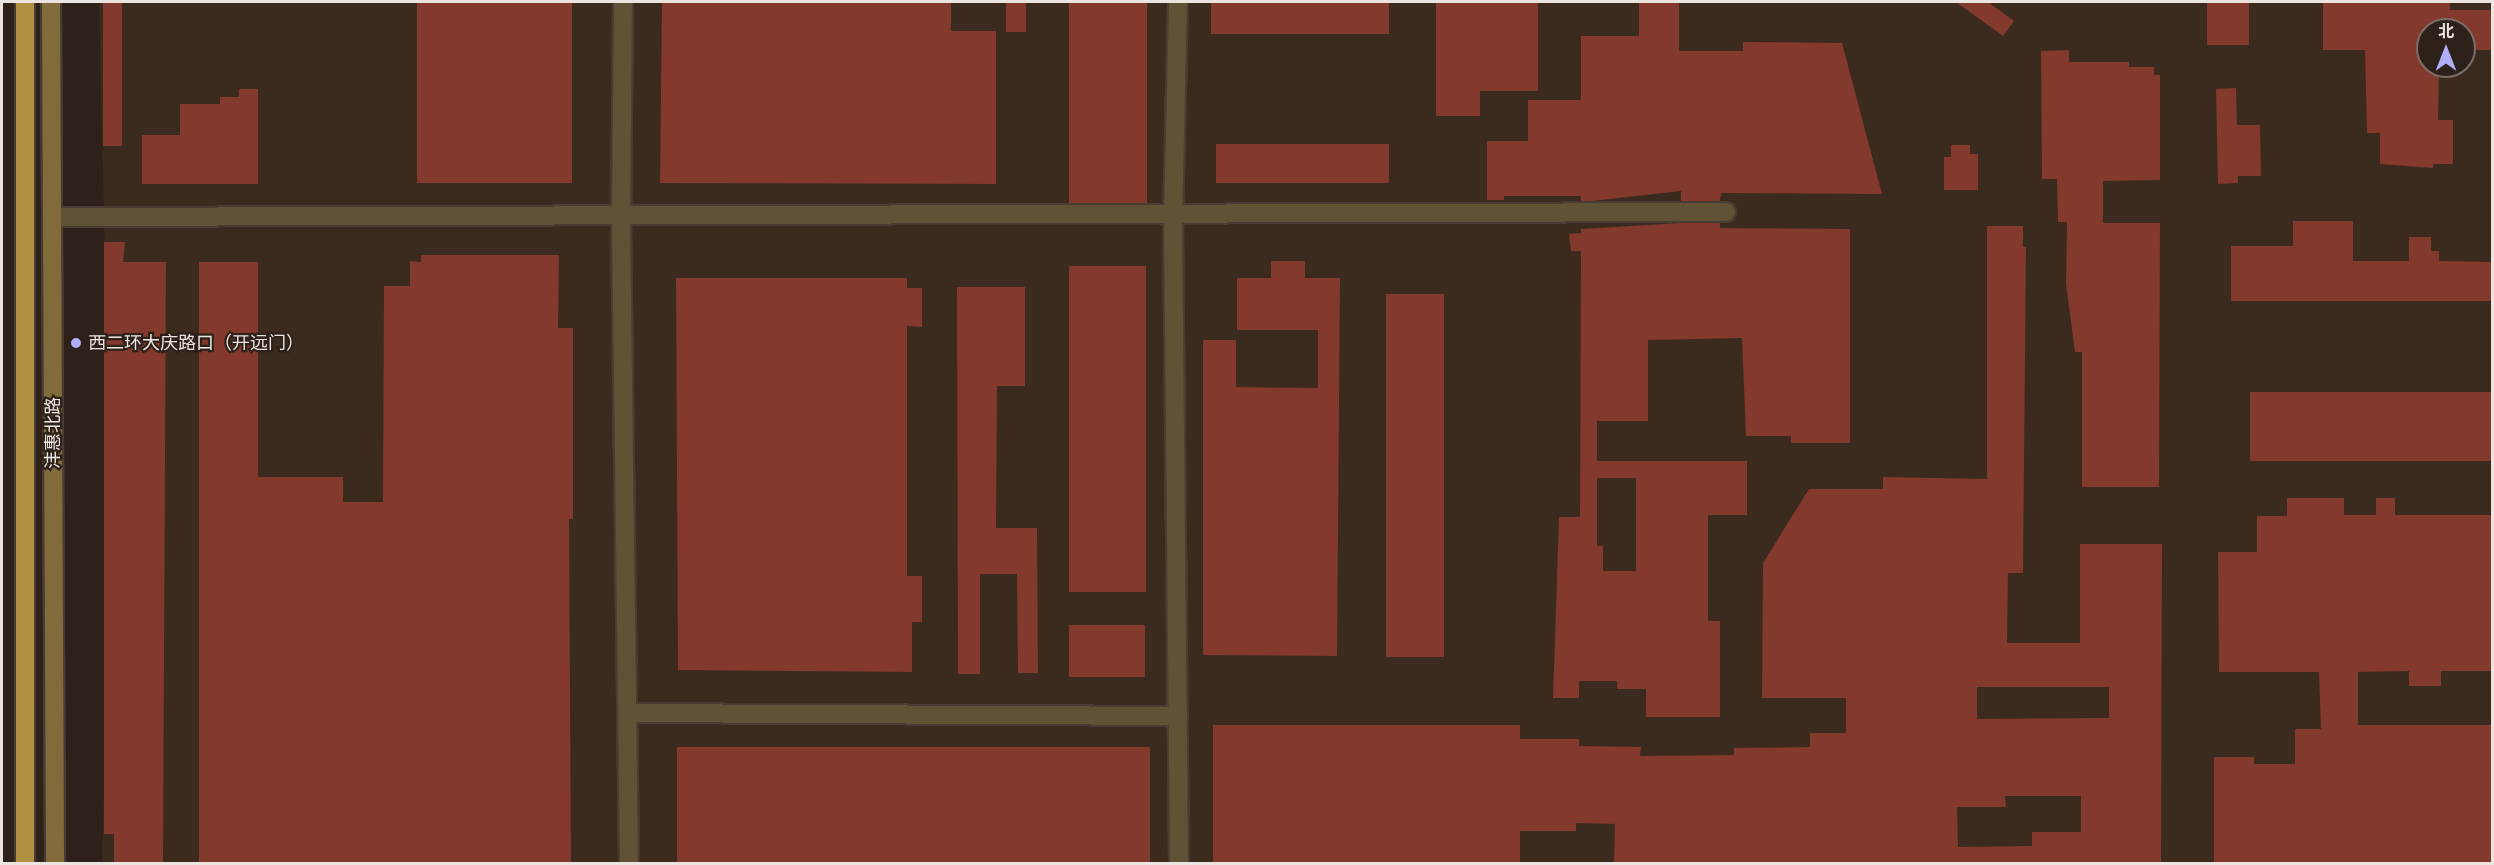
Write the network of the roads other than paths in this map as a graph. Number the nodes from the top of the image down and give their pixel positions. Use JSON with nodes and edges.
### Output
{"nodes":[{"id":1,"x":25,"y":2,"type":"edge"},
{"id":2,"x":51,"y":2,"type":"edge"},
{"id":3,"x":623,"y":2,"type":"edge"},
{"id":4,"x":1178,"y":2,"type":"edge"},
{"id":5,"x":1726,"y":212,"type":"dead end"},
{"id":6,"x":1173,"y":215,"type":"junction"},
{"id":7,"x":52,"y":217,"type":"junction"},
{"id":8,"x":621,"y":217,"type":"junction"},
{"id":9,"x":627,"y":713,"type":"junction"},
{"id":10,"x":1178,"y":716,"type":"junction"},
{"id":11,"x":25,"y":864,"type":"edge"},
{"id":12,"x":55,"y":864,"type":"edge"},
{"id":13,"x":629,"y":864,"type":"edge"},
{"id":14,"x":1179,"y":864,"type":"edge"}],
"edges":[{"from":1,"to":11,"type":"highway"},
{"from":2,"to":7,"type":"main road","name":"沣惠北路"},
{"from":3,"to":8,"type":"street"},
{"from":4,"to":6,"type":"street"},
{"from":5,"to":6,"type":"street"},
{"from":6,"to":8,"type":"street"},
{"from":6,"to":10,"type":"street"},
{"from":7,"to":8,"type":"street"},
{"from":7,"to":12,"type":"main road","name":"沣惠北路"},
{"from":8,"to":9,"type":"street"},
{"from":9,"to":10,"type":"street"},
{"from":9,"to":13,"type":"street"},
{"from":10,"to":14,"type":"street"}]}
